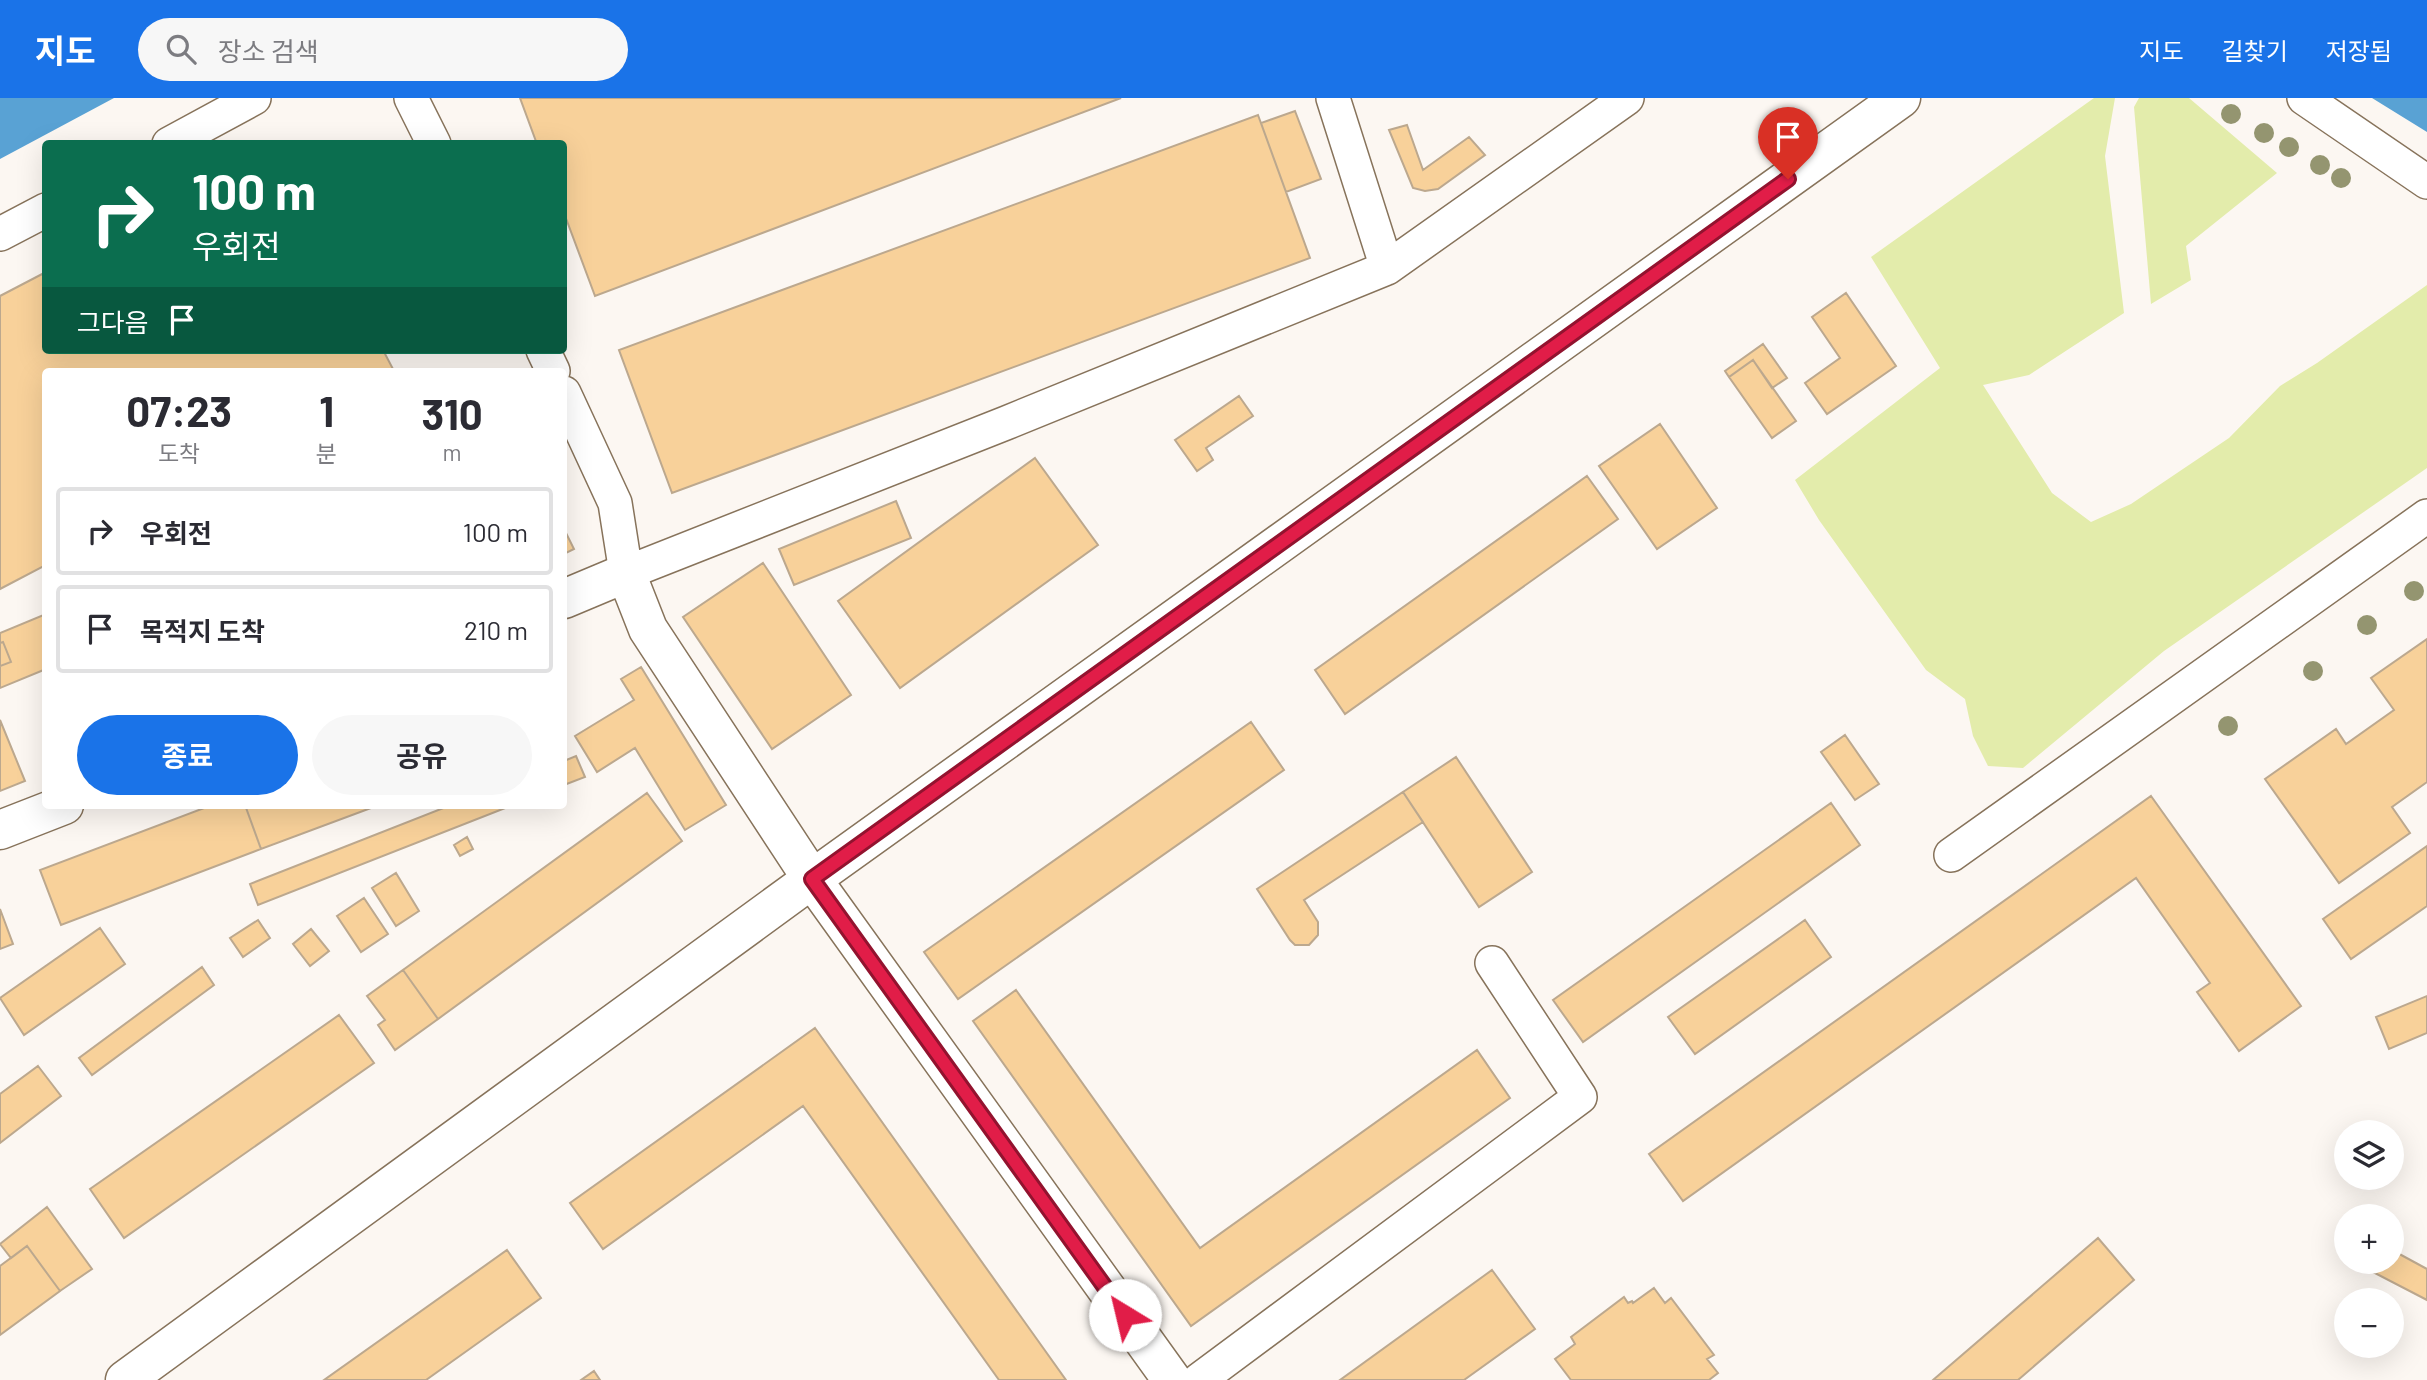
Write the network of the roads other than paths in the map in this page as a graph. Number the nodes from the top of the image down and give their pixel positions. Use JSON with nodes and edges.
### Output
{"nodes":[{"id":1,"x":254,"y":98,"type":"edge"},
{"id":2,"x":411,"y":98,"type":"edge"},
{"id":3,"x":1333,"y":98,"type":"edge"},
{"id":4,"x":1628,"y":98,"type":"edge"},
{"id":5,"x":1901,"y":98,"type":"edge"},
{"id":6,"x":2304,"y":98,"type":"edge"},
{"id":7,"x":176,"y":140,"type":"edge"},
{"id":8,"x":433,"y":140,"type":"edge"},
{"id":9,"x":2427,"y":182,"type":"edge"},
{"id":10,"x":42,"y":211,"type":"edge"},
{"id":11,"x":0,"y":234,"type":"edge"},
{"id":12,"x":1387,"y":268,"type":"junction"},
{"id":13,"x":567,"y":399,"type":"edge"},
{"id":14,"x":2427,"y":516,"type":"edge"},
{"id":15,"x":626,"y":573,"type":"junction"},
{"id":16,"x":567,"y":598,"type":"edge"},
{"id":17,"x":54,"y":809,"type":"edge"},
{"id":18,"x":0,"y":830,"type":"edge"},
{"id":19,"x":1951,"y":855,"type":"dead end"},
{"id":20,"x":812,"y":879,"type":"junction"},
{"id":21,"x":1492,"y":963,"type":"dead end"},
{"id":22,"x":125,"y":1380,"type":"edge"},
{"id":23,"x":1172,"y":1380,"type":"edge"},
{"id":24,"x":1199,"y":1380,"type":"edge"}],
"edges":[{"from":1,"to":7,"type":"street"},
{"from":2,"to":8,"type":"street"},
{"from":3,"to":12,"type":"street"},
{"from":4,"to":12,"type":"street"},
{"from":5,"to":20,"type":"street"},
{"from":6,"to":9,"type":"street"},
{"from":10,"to":11,"type":"street"},
{"from":12,"to":15,"type":"street"},
{"from":13,"to":15,"type":"street"},
{"from":14,"to":19,"type":"street"},
{"from":15,"to":16,"type":"street"},
{"from":15,"to":20,"type":"street"},
{"from":17,"to":18,"type":"street"},
{"from":20,"to":22,"type":"street"},
{"from":20,"to":23,"type":"street"},
{"from":21,"to":24,"type":"street"}]}
